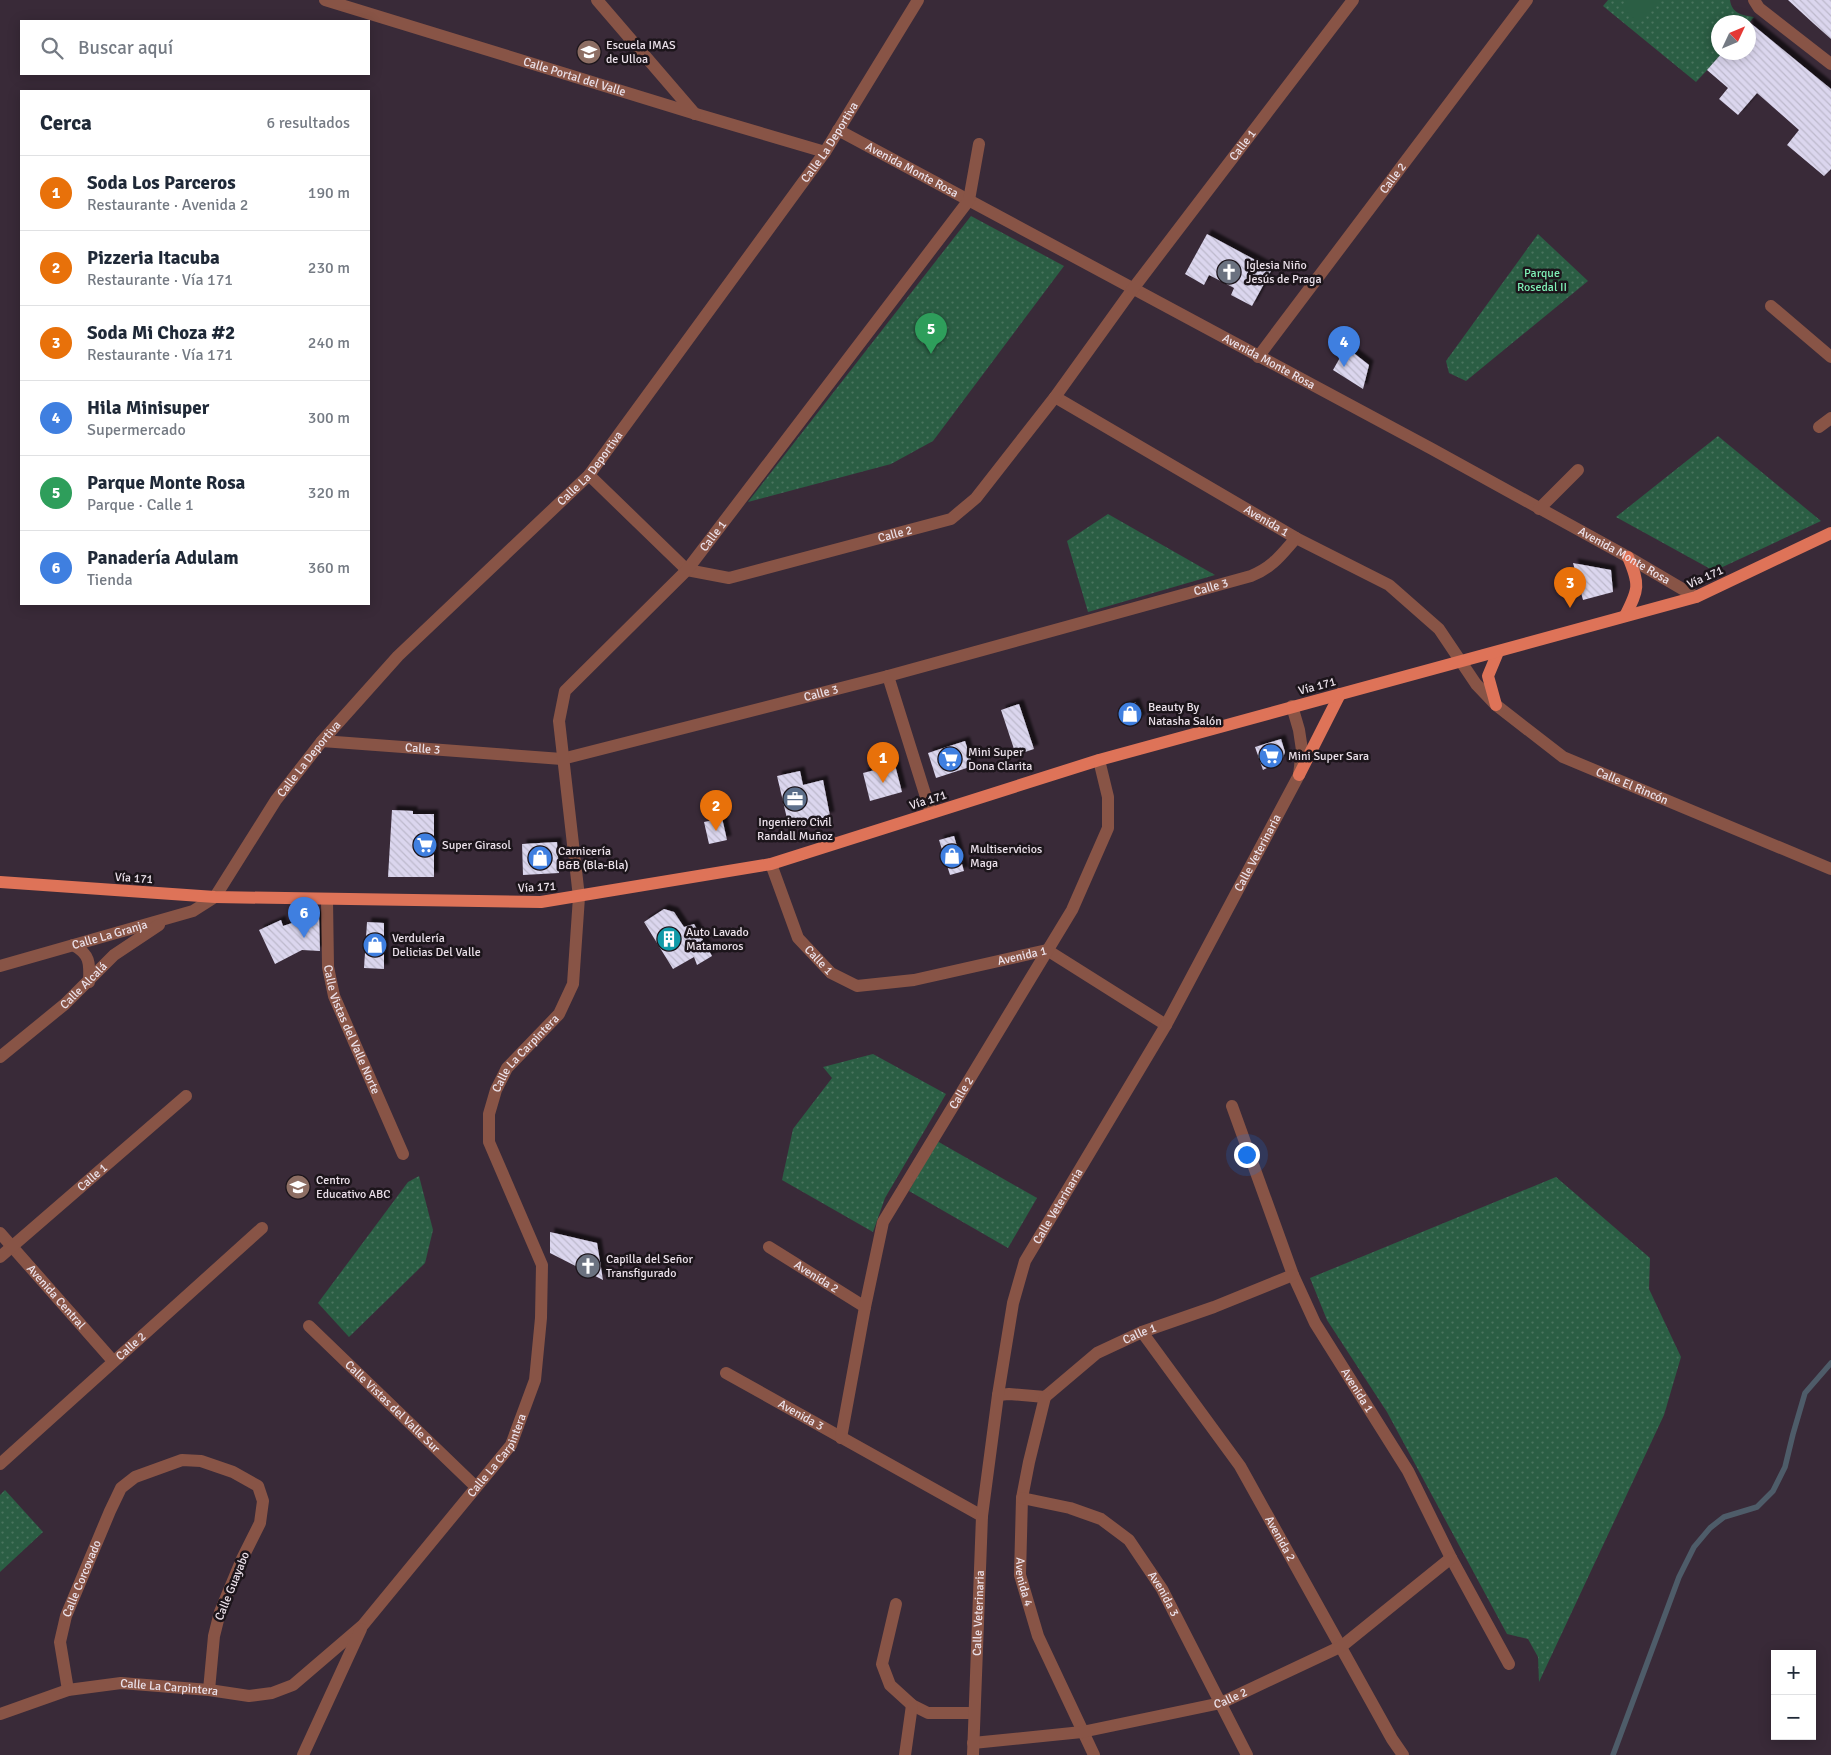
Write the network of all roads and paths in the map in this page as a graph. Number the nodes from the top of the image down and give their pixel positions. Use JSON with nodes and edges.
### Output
{"nodes":[{"id":1,"x":325,"y":0,"type":"edge"},
{"id":2,"x":597,"y":0,"type":"edge"},
{"id":3,"x":918,"y":0,"type":"edge"},
{"id":4,"x":1353,"y":0,"type":"edge"},
{"id":5,"x":1527,"y":0,"type":"edge"},
{"id":6,"x":1754,"y":0,"type":"edge"},
{"id":7,"x":1831,"y":64,"type":"edge"},
{"id":8,"x":696,"y":114,"type":"junction"},
{"id":9,"x":838,"y":130,"type":"junction"},
{"id":10,"x":979,"y":144,"type":"dead end"},
{"id":11,"x":825,"y":152,"type":"junction"},
{"id":12,"x":969,"y":200,"type":"junction"},
{"id":13,"x":1132,"y":290,"type":"junction"},
{"id":14,"x":1771,"y":306,"type":"dead end"},
{"id":15,"x":1258,"y":357,"type":"junction"},
{"id":16,"x":1831,"y":358,"type":"edge"},
{"id":17,"x":1055,"y":397,"type":"junction"},
{"id":18,"x":1831,"y":418,"type":"edge"},
{"id":19,"x":1820,"y":427,"type":"dead end"},
{"id":20,"x":1578,"y":470,"type":"dead end"},
{"id":21,"x":589,"y":475,"type":"junction"},
{"id":22,"x":1539,"y":509,"type":"junction"},
{"id":23,"x":1831,"y":533,"type":"edge"},
{"id":24,"x":1296,"y":538,"type":"junction"},
{"id":25,"x":1628,"y":557,"type":"junction"},
{"id":26,"x":687,"y":570,"type":"junction"},
{"id":27,"x":1696,"y":597,"type":"junction"},
{"id":28,"x":1625,"y":616,"type":"junction"},
{"id":29,"x":1498,"y":652,"type":"junction"},
{"id":30,"x":1460,"y":662,"type":"junction"},
{"id":31,"x":888,"y":676,"type":"junction"},
{"id":32,"x":1340,"y":694,"type":"junction"},
{"id":33,"x":1496,"y":705,"type":"junction"},
{"id":34,"x":1292,"y":706,"type":"junction"},
{"id":35,"x":322,"y":741,"type":"junction"},
{"id":36,"x":562,"y":759,"type":"junction"},
{"id":37,"x":1099,"y":760,"type":"junction"},
{"id":38,"x":1299,"y":775,"type":"junction"},
{"id":39,"x":931,"y":813,"type":"junction"},
{"id":40,"x":771,"y":864,"type":"junction"},
{"id":41,"x":1831,"y":869,"type":"edge"},
{"id":42,"x":0,"y":882,"type":"edge"},
{"id":43,"x":215,"y":897,"type":"junction"},
{"id":44,"x":579,"y":897,"type":"junction"},
{"id":45,"x":327,"y":900,"type":"junction"},
{"id":46,"x":170,"y":918,"type":"junction"},
{"id":47,"x":73,"y":945,"type":"junction"},
{"id":48,"x":1048,"y":950,"type":"junction"},
{"id":49,"x":0,"y":966,"type":"edge"},
{"id":50,"x":89,"y":982,"type":"junction"},
{"id":51,"x":857,"y":986,"type":"joint"},
{"id":52,"x":1166,"y":1025,"type":"junction"},
{"id":53,"x":0,"y":1057,"type":"edge"},
{"id":54,"x":186,"y":1096,"type":"dead end"},
{"id":55,"x":1232,"y":1106,"type":"dead end"},
{"id":56,"x":403,"y":1154,"type":"dead end"},
{"id":57,"x":262,"y":1228,"type":"dead end"},
{"id":58,"x":0,"y":1233,"type":"edge"},
{"id":59,"x":12,"y":1246,"type":"junction"},
{"id":60,"x":769,"y":1247,"type":"dead end"},
{"id":61,"x":0,"y":1257,"type":"edge"},
{"id":62,"x":1293,"y":1274,"type":"junction"},
{"id":63,"x":864,"y":1307,"type":"junction"},
{"id":64,"x":309,"y":1326,"type":"dead end"},
{"id":65,"x":1142,"y":1332,"type":"junction"},
{"id":66,"x":113,"y":1361,"type":"junction"},
{"id":67,"x":726,"y":1373,"type":"dead end"},
{"id":68,"x":998,"y":1395,"type":"junction"},
{"id":69,"x":1045,"y":1398,"type":"junction"},
{"id":70,"x":841,"y":1438,"type":"junction"},
{"id":71,"x":0,"y":1464,"type":"edge"},
{"id":72,"x":135,"y":1477,"type":"joint"},
{"id":73,"x":476,"y":1487,"type":"junction"},
{"id":74,"x":1022,"y":1498,"type":"junction"},
{"id":75,"x":982,"y":1516,"type":"junction"},
{"id":76,"x":1451,"y":1558,"type":"junction"},
{"id":77,"x":896,"y":1604,"type":"dead end"},
{"id":78,"x":363,"y":1625,"type":"junction"},
{"id":79,"x":1342,"y":1646,"type":"junction"},
{"id":80,"x":1509,"y":1664,"type":"dead end"},
{"id":81,"x":68,"y":1690,"type":"junction"},
{"id":82,"x":209,"y":1690,"type":"junction"},
{"id":83,"x":1221,"y":1703,"type":"junction"},
{"id":84,"x":912,"y":1705,"type":"junction"},
{"id":85,"x":0,"y":1714,"type":"edge"},
{"id":86,"x":974,"y":1714,"type":"junction"},
{"id":87,"x":1082,"y":1732,"type":"junction"},
{"id":88,"x":973,"y":1749,"type":"edge"},
{"id":89,"x":303,"y":1755,"type":"edge"},
{"id":90,"x":906,"y":1755,"type":"edge"},
{"id":91,"x":1094,"y":1755,"type":"edge"},
{"id":92,"x":1246,"y":1755,"type":"edge"},
{"id":93,"x":1403,"y":1755,"type":"edge"}],
"edges":[{"from":1,"to":8,"type":"street","name":"Calle Portal del Valle"},
{"from":2,"to":8,"type":"street"},
{"from":3,"to":9,"type":"street","name":"Calle La Deportiva"},
{"from":4,"to":13,"type":"street","name":"Calle 1"},
{"from":5,"to":15,"type":"street","name":"Calle 2"},
{"from":6,"to":7,"type":"street"},
{"from":8,"to":11,"type":"street","name":"Calle Portal del Valle"},
{"from":9,"to":11,"type":"street","name":"Calle La Deportiva"},
{"from":9,"to":12,"type":"street","name":"Avenida Monte Rosa"},
{"from":10,"to":12,"type":"street"},
{"from":11,"to":21,"type":"street","name":"Calle La Deportiva"},
{"from":12,"to":13,"type":"street","name":"Avenida Monte Rosa"},
{"from":12,"to":26,"type":"street","name":"Calle 1"},
{"from":13,"to":15,"type":"street","name":"Avenida Monte Rosa"},
{"from":13,"to":17,"type":"street","name":"Calle 2"},
{"from":14,"to":16,"type":"street"},
{"from":15,"to":22,"type":"street","name":"Avenida Monte Rosa"},
{"from":17,"to":24,"type":"street","name":"Avenida 1"},
{"from":17,"to":26,"type":"street","name":"Calle 2"},
{"from":18,"to":19,"type":"street"},
{"from":20,"to":22,"type":"street"},
{"from":21,"to":26,"type":"street"},
{"from":21,"to":35,"type":"street","name":"Calle La Deportiva"},
{"from":22,"to":25,"type":"street","name":"Avenida Monte Rosa"},
{"from":23,"to":27,"type":"main road","name":"Vía 171"},
{"from":24,"to":30,"type":"street","name":"Avenida 1"},
{"from":24,"to":31,"type":"street","name":"Calle 3"},
{"from":25,"to":27,"type":"street","name":"Avenida Monte Rosa"},
{"from":25,"to":28,"type":"main road"},
{"from":26,"to":36,"type":"street","name":"Calle 1"},
{"from":27,"to":28,"type":"main road","name":"Vía 171"},
{"from":28,"to":29,"type":"main road","name":"Vía 171"},
{"from":29,"to":30,"type":"main road","name":"Vía 171"},
{"from":29,"to":33,"type":"main road"},
{"from":30,"to":32,"type":"main road","name":"Vía 171"},
{"from":30,"to":33,"type":"street","name":"Calle El Rincón"},
{"from":31,"to":36,"type":"street","name":"Calle 3"},
{"from":31,"to":39,"type":"street"},
{"from":32,"to":34,"type":"main road","name":"Vía 171"},
{"from":32,"to":38,"type":"main road"},
{"from":33,"to":41,"type":"street","name":"Calle El Rincón"},
{"from":34,"to":37,"type":"main road","name":"Vía 171"},
{"from":34,"to":38,"type":"street","name":"Calle Veterinaria"},
{"from":35,"to":36,"type":"street","name":"Calle 3"},
{"from":35,"to":43,"type":"street","name":"Calle La Deportiva"},
{"from":36,"to":44,"type":"street","name":"Calle 1"},
{"from":37,"to":39,"type":"main road","name":"Vía 171"},
{"from":37,"to":48,"type":"street","name":"Calle 2"},
{"from":38,"to":52,"type":"street","name":"Calle Veterinaria"},
{"from":39,"to":40,"type":"main road","name":"Vía 171"},
{"from":40,"to":44,"type":"main road","name":"Vía 171"},
{"from":40,"to":51,"type":"street","name":"Calle 1"},
{"from":42,"to":43,"type":"main road","name":"Vía 171"},
{"from":43,"to":45,"type":"main road","name":"Vía 171"},
{"from":43,"to":46,"type":"street","name":"Calle La Granja"},
{"from":44,"to":45,"type":"main road","name":"Vía 171"},
{"from":44,"to":73,"type":"street","name":"Calle La Carpintera"},
{"from":45,"to":56,"type":"street","name":"Calle Vistas del Valle Norte"},
{"from":46,"to":47,"type":"street","name":"Calle La Granja"},
{"from":46,"to":50,"type":"street","name":"Calle Alcalá"},
{"from":47,"to":49,"type":"street","name":"Calle La Granja"},
{"from":47,"to":50,"type":"street"},
{"from":48,"to":51,"type":"street","name":"Avenida 1"},
{"from":48,"to":52,"type":"street","name":"Avenida 1"},
{"from":48,"to":63,"type":"street","name":"Calle 2"},
{"from":50,"to":53,"type":"street","name":"Calle Alcalá"},
{"from":52,"to":68,"type":"street","name":"Calle Veterinaria"},
{"from":54,"to":59,"type":"street","name":"Calle 1"},
{"from":55,"to":62,"type":"street","name":"Avenida 1"},
{"from":57,"to":66,"type":"street","name":"Calle 2"},
{"from":58,"to":59,"type":"street","name":"Avenida Central"},
{"from":59,"to":61,"type":"street","name":"Calle 1"},
{"from":59,"to":66,"type":"street","name":"Avenida Central"},
{"from":60,"to":63,"type":"street","name":"Avenida 2"},
{"from":62,"to":65,"type":"street","name":"Calle 1"},
{"from":62,"to":76,"type":"street","name":"Avenida 1"},
{"from":63,"to":70,"type":"street","name":"Calle 2"},
{"from":64,"to":73,"type":"street","name":"Calle Vistas del Valle Sur"},
{"from":65,"to":69,"type":"street","name":"Calle 1"},
{"from":65,"to":79,"type":"street","name":"Avenida 2"},
{"from":66,"to":71,"type":"street","name":"Calle 2"},
{"from":67,"to":70,"type":"street","name":"Avenida 3"},
{"from":68,"to":69,"type":"street"},
{"from":68,"to":75,"type":"street","name":"Calle Veterinaria"},
{"from":69,"to":74,"type":"street","name":"Avenida 4"},
{"from":70,"to":75,"type":"street","name":"Avenida 3"},
{"from":72,"to":81,"type":"street","name":"Calle Corcovado"},
{"from":72,"to":82,"type":"street","name":"Calle Guayabo"},
{"from":73,"to":78,"type":"street","name":"Calle La Carpintera"},
{"from":74,"to":83,"type":"street","name":"Avenida 3"},
{"from":74,"to":87,"type":"street","name":"Avenida 4"},
{"from":75,"to":86,"type":"street","name":"Calle Veterinaria"},
{"from":76,"to":79,"type":"street","name":"Calle 2"},
{"from":76,"to":80,"type":"street","name":"Avenida 1"},
{"from":77,"to":84,"type":"street"},
{"from":78,"to":82,"type":"street","name":"Calle La Carpintera"},
{"from":78,"to":89,"type":"street"},
{"from":79,"to":83,"type":"street","name":"Calle 2"},
{"from":79,"to":93,"type":"street","name":"Avenida 2"},
{"from":81,"to":82,"type":"street","name":"Calle La Carpintera"},
{"from":81,"to":85,"type":"street","name":"Calle La Carpintera"},
{"from":83,"to":87,"type":"street","name":"Calle 2"},
{"from":83,"to":92,"type":"street","name":"Avenida 3"},
{"from":84,"to":86,"type":"street"},
{"from":84,"to":90,"type":"street"},
{"from":86,"to":88,"type":"street","name":"Calle Veterinaria"},
{"from":87,"to":88,"type":"street","name":"Calle 2"},
{"from":87,"to":91,"type":"street","name":"Avenida 4"}]}
